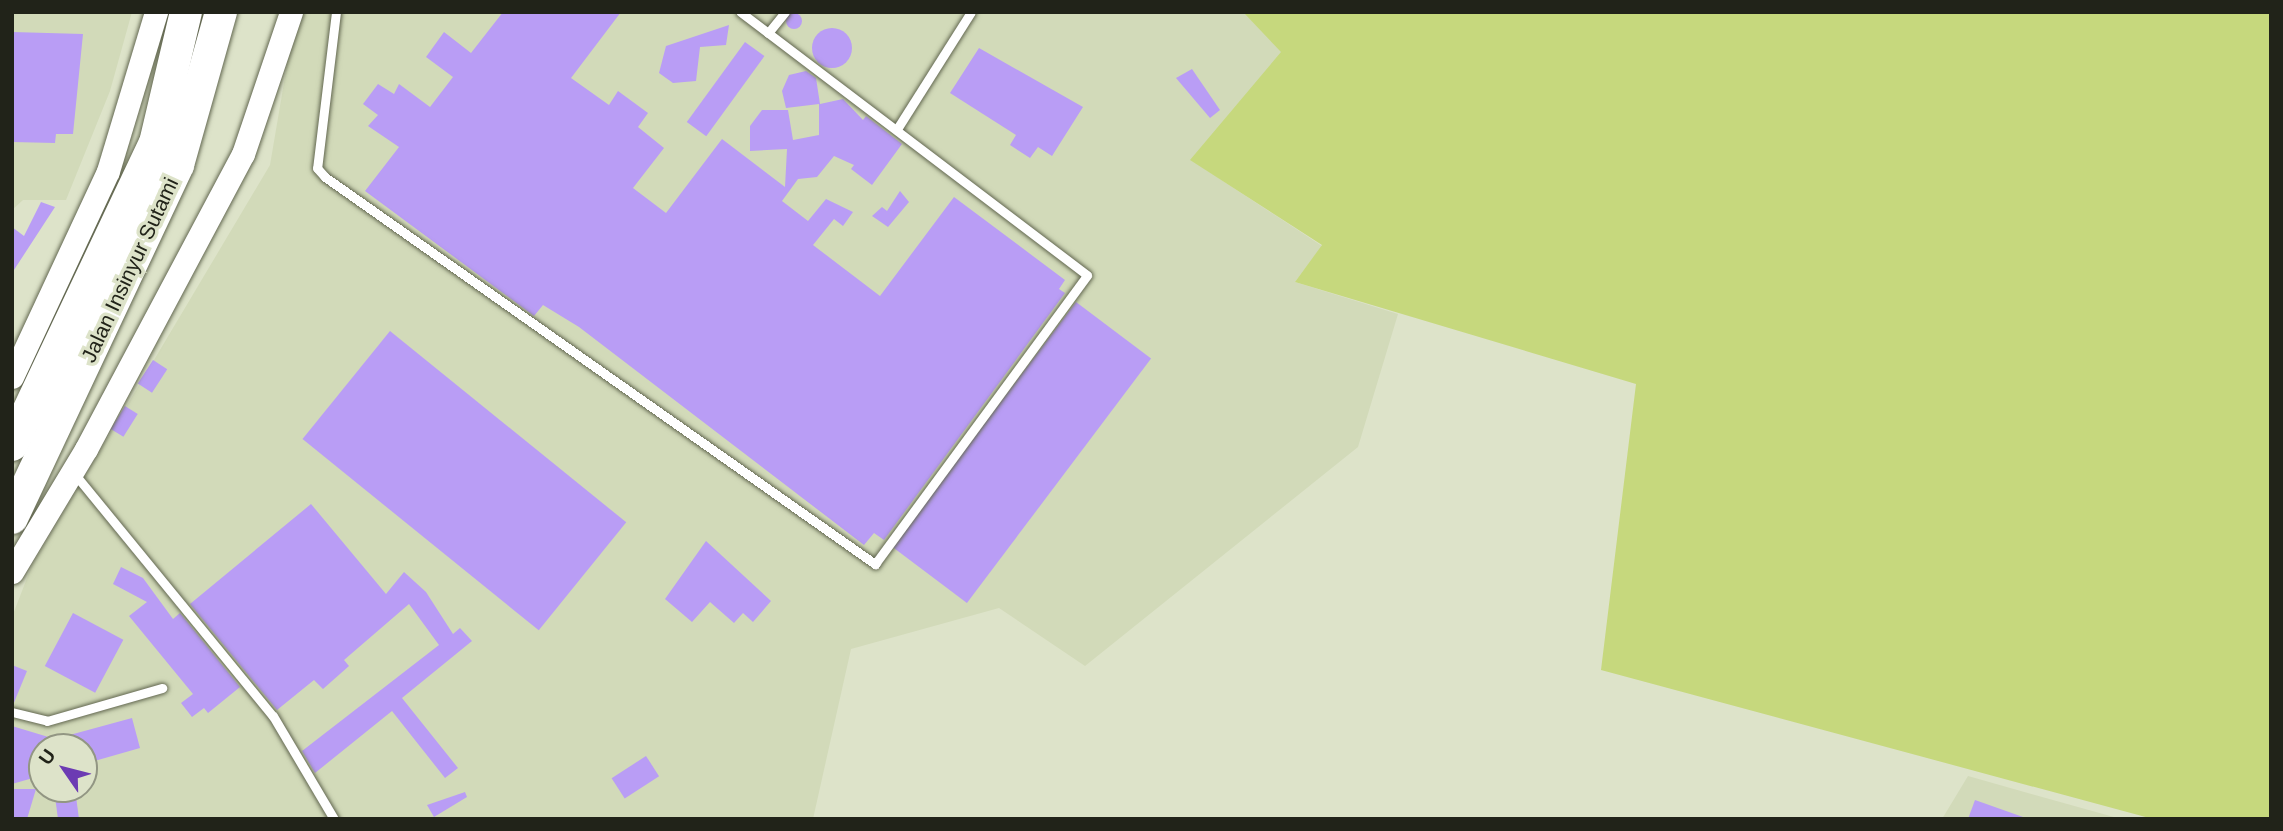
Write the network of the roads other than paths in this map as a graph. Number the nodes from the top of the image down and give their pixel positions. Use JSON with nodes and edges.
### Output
{"nodes":[{"id":1,"x":156,"y":12,"type":"edge"},
{"id":2,"x":186,"y":12,"type":"edge"},
{"id":3,"x":221,"y":12,"type":"edge"},
{"id":4,"x":291,"y":12,"type":"edge"},
{"id":5,"x":336,"y":12,"type":"edge"},
{"id":6,"x":740,"y":12,"type":"edge"},
{"id":7,"x":785,"y":12,"type":"edge"},
{"id":8,"x":971,"y":12,"type":"edge"},
{"id":9,"x":768,"y":33,"type":"junction"},
{"id":10,"x":897,"y":129,"type":"junction"},
{"id":11,"x":12,"y":377,"type":"edge"},
{"id":12,"x":12,"y":445,"type":"edge"},
{"id":13,"x":72,"y":471,"type":"junction"},
{"id":14,"x":12,"y":518,"type":"edge"},
{"id":15,"x":12,"y":572,"type":"edge"},
{"id":16,"x":162,"y":688,"type":"dead end"},
{"id":17,"x":12,"y":712,"type":"edge"},
{"id":18,"x":334,"y":819,"type":"edge"}],
"edges":[{"from":1,"to":11,"type":"street"},
{"from":2,"to":12,"type":"highway","name":"Jalan Insinyur Sutami"},
{"from":3,"to":14,"type":"highway","name":"Jalan Insinyur Sutami"},
{"from":4,"to":13,"type":"street"},
{"from":5,"to":10,"type":"lane"},
{"from":6,"to":9,"type":"lane"},
{"from":7,"to":9,"type":"lane"},
{"from":8,"to":10,"type":"lane"},
{"from":9,"to":10,"type":"lane"},
{"from":13,"to":15,"type":"street"},
{"from":13,"to":18,"type":"lane"},
{"from":16,"to":17,"type":"lane"}]}
